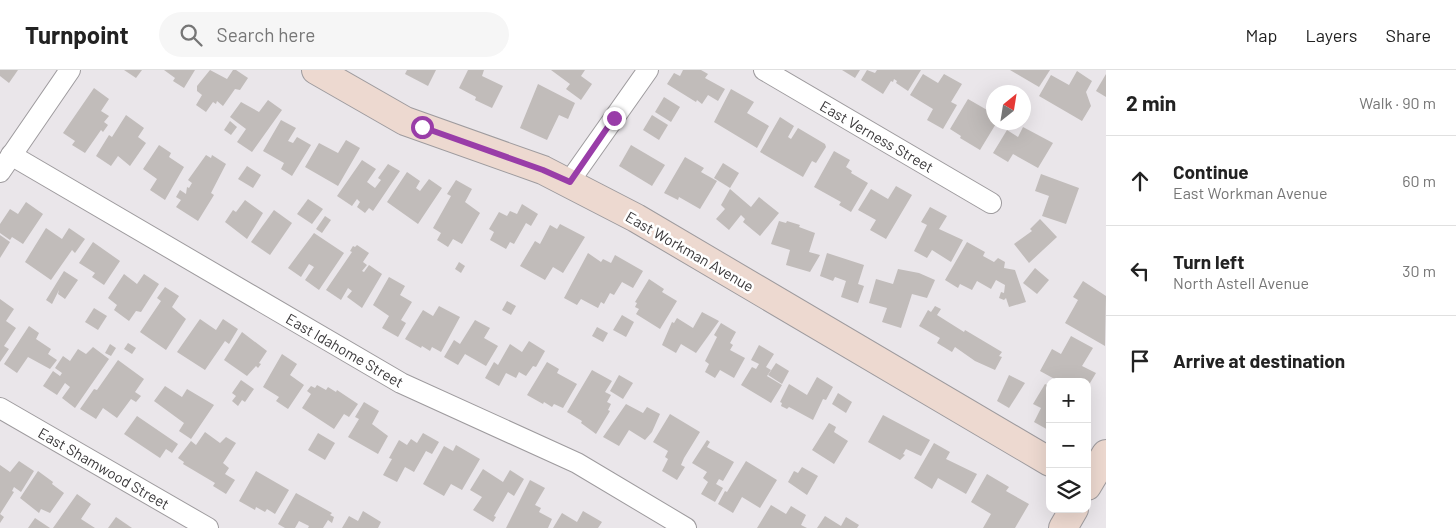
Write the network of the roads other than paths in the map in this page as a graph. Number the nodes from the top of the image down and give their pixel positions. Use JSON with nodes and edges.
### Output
{"nodes":[{"id":1,"x":70,"y":70,"type":"edge"},
{"id":2,"x":316,"y":70,"type":"edge"},
{"id":3,"x":648,"y":70,"type":"edge"},
{"id":4,"x":764,"y":70,"type":"edge"},
{"id":5,"x":11,"y":156,"type":"junction"},
{"id":6,"x":0,"y":172,"type":"edge"},
{"id":7,"x":570,"y":182,"type":"junction"},
{"id":8,"x":991,"y":203,"type":"dead end"},
{"id":9,"x":0,"y":408,"type":"edge"},
{"id":10,"x":1106,"y":454,"type":"edge"},
{"id":11,"x":1046,"y":460,"type":"edge"},
{"id":12,"x":1092,"y":487,"type":"edge"},
{"id":13,"x":1072,"y":513,"type":"edge"},
{"id":14,"x":208,"y":528,"type":"edge"},
{"id":15,"x":686,"y":528,"type":"edge"},
{"id":16,"x":1063,"y":528,"type":"edge"}],
"edges":[{"from":1,"to":5,"type":"street"},
{"from":2,"to":7,"type":"street","name":"East Workman Avenue"},
{"from":3,"to":7,"type":"street"},
{"from":4,"to":8,"type":"street","name":"East Verness Street"},
{"from":5,"to":6,"type":"street"},
{"from":5,"to":15,"type":"street","name":"East Idahome Street"},
{"from":7,"to":11,"type":"street","name":"East Workman Avenue"},
{"from":9,"to":14,"type":"street","name":"East Shamwood Street"},
{"from":10,"to":12,"type":"street"},
{"from":13,"to":16,"type":"street"}]}
